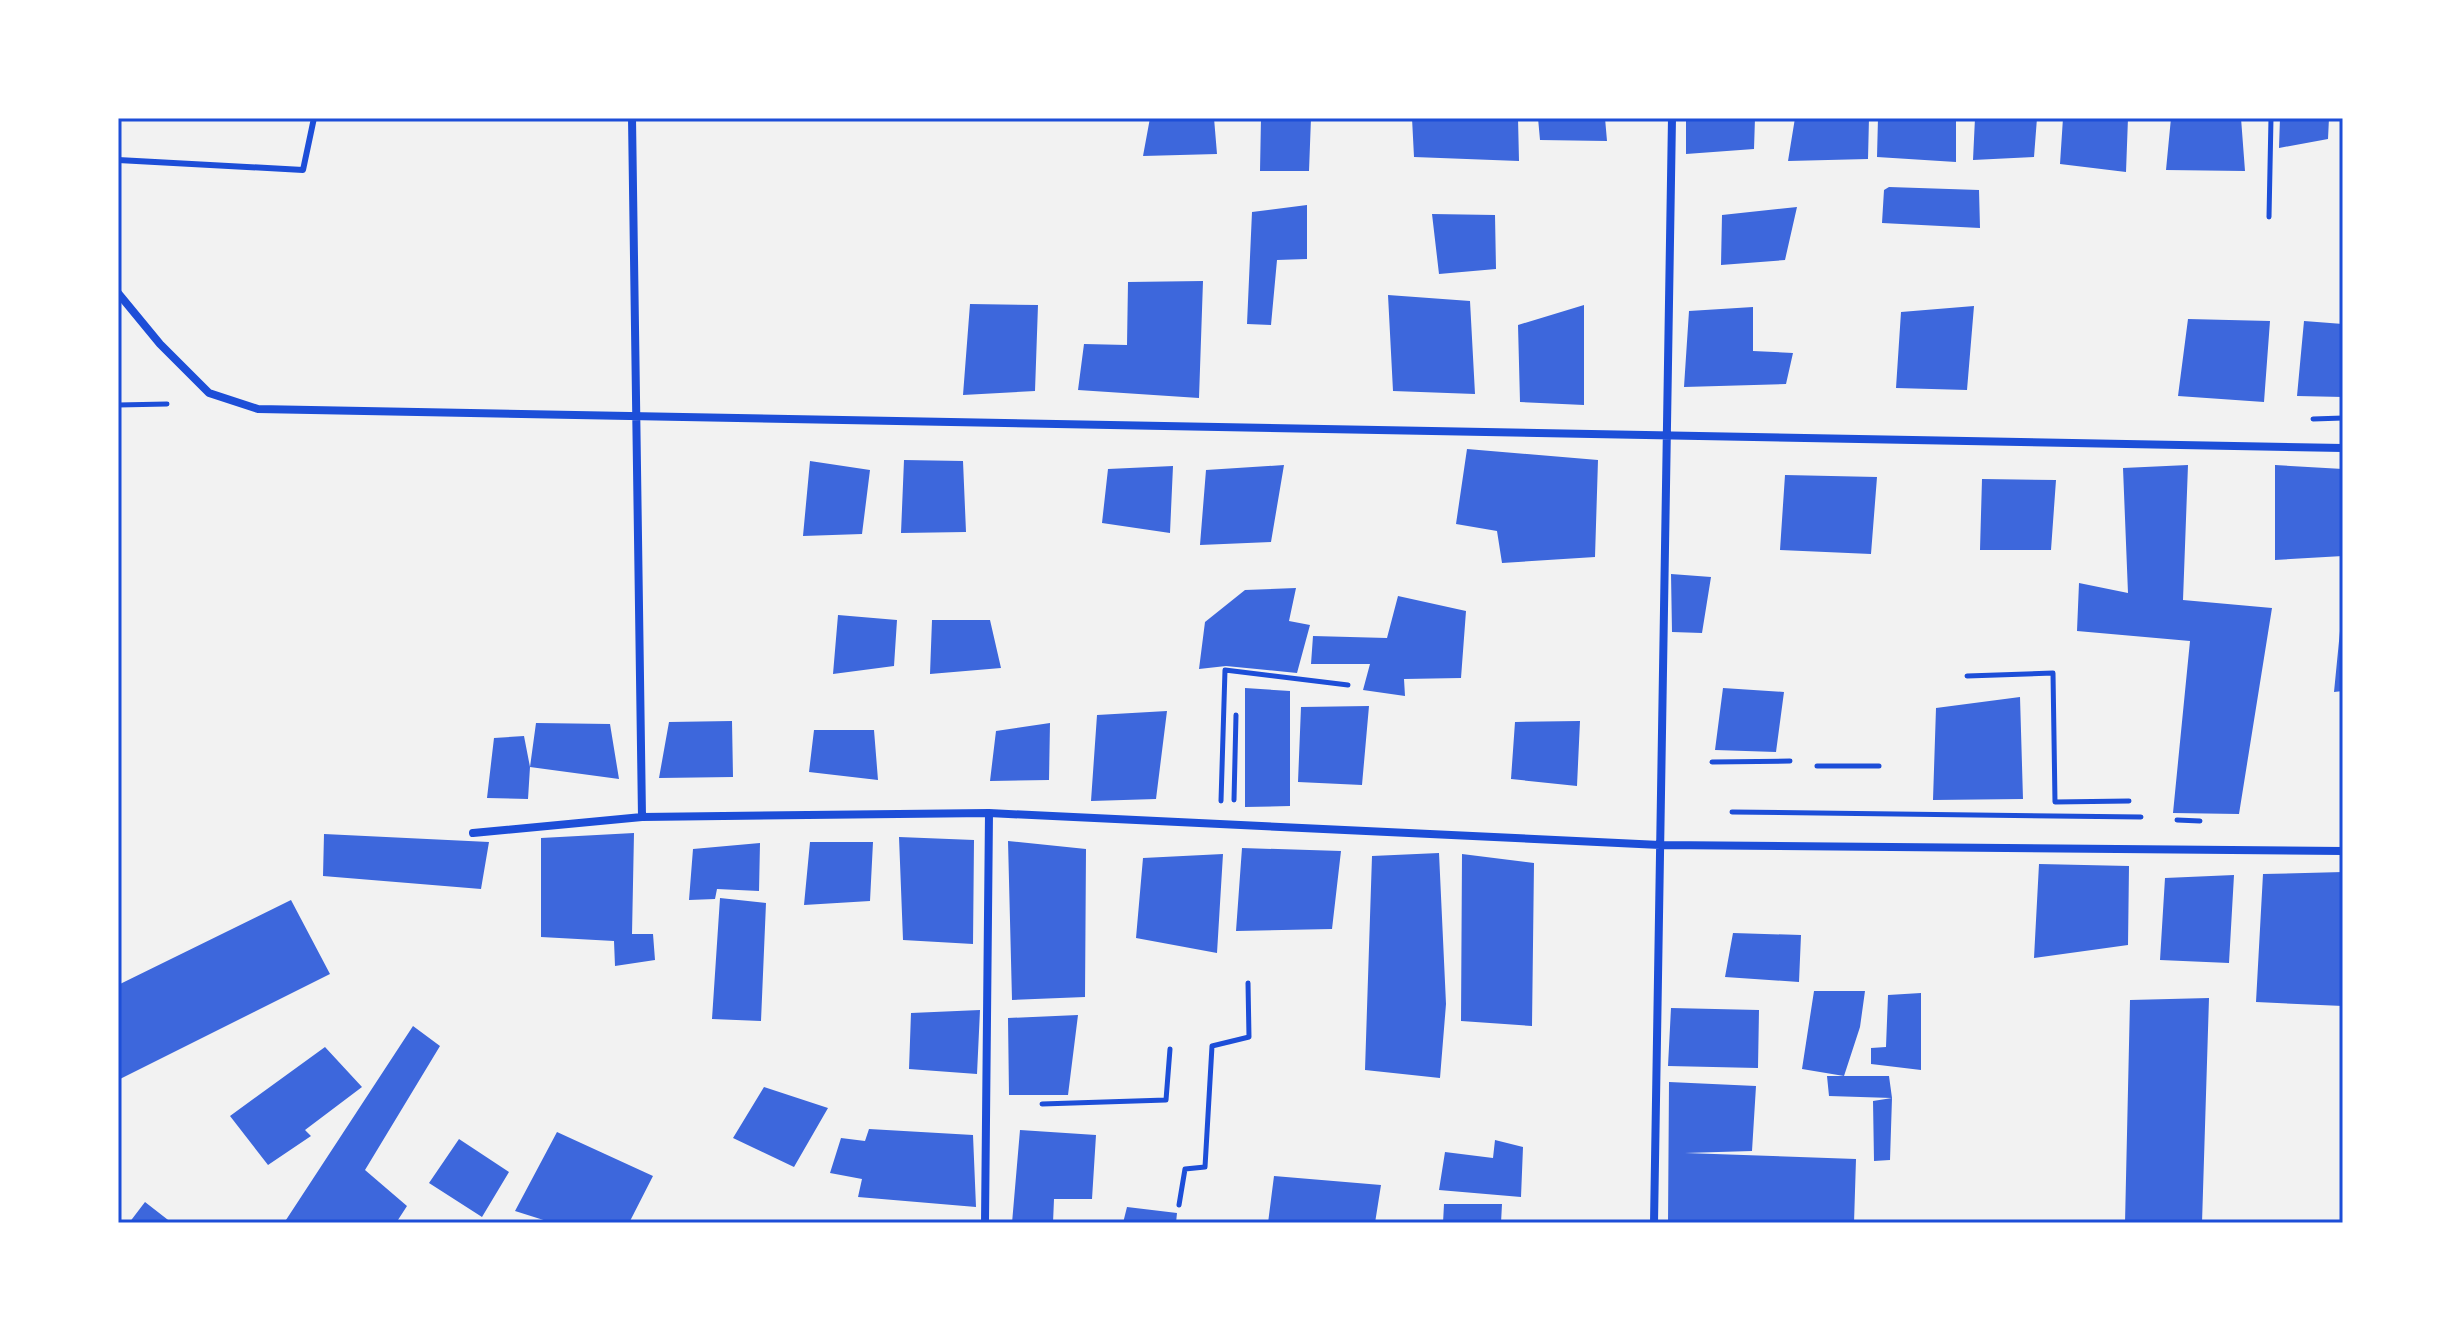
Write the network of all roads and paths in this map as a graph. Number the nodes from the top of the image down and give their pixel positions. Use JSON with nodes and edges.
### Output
{"nodes":[{"id":1,"x":314,"y":118,"type":"edge"},
{"id":2,"x":632,"y":118,"type":"edge"},
{"id":3,"x":1672,"y":118,"type":"edge"},
{"id":4,"x":2271,"y":118,"type":"edge"},
{"id":5,"x":118,"y":160,"type":"edge"},
{"id":6,"x":2269,"y":217,"type":"dead end"},
{"id":7,"x":118,"y":293,"type":"edge"},
{"id":8,"x":167,"y":404,"type":"dead end"},
{"id":9,"x":118,"y":405,"type":"edge"},
{"id":10,"x":637,"y":414,"type":"junction"},
{"id":11,"x":1667,"y":436,"type":"junction"},
{"id":12,"x":2343,"y":448,"type":"edge"},
{"id":13,"x":1967,"y":676,"type":"dead end"},
{"id":14,"x":1348,"y":685,"type":"dead end"},
{"id":15,"x":1236,"y":715,"type":"dead end"},
{"id":16,"x":1790,"y":761,"type":"dead end"},
{"id":17,"x":1712,"y":762,"type":"dead end"},
{"id":18,"x":1817,"y":766,"type":"dead end"},
{"id":19,"x":1879,"y":766,"type":"dead end"},
{"id":20,"x":2129,"y":801,"type":"dead end"},
{"id":21,"x":1234,"y":805,"type":"dead end"},
{"id":22,"x":1220,"y":811,"type":"dead end"},
{"id":23,"x":1732,"y":812,"type":"dead end"},
{"id":24,"x":989,"y":813,"type":"junction"},
{"id":25,"x":642,"y":817,"type":"junction"},
{"id":26,"x":2141,"y":817,"type":"dead end"},
{"id":27,"x":473,"y":833,"type":"dead end"},
{"id":28,"x":1660,"y":845,"type":"junction"},
{"id":29,"x":2343,"y":851,"type":"edge"},
{"id":30,"x":1248,"y":983,"type":"dead end"},
{"id":31,"x":1170,"y":1049,"type":"dead end"},
{"id":32,"x":1042,"y":1104,"type":"dead end"},
{"id":33,"x":1179,"y":1205,"type":"dead end"},
{"id":34,"x":985,"y":1223,"type":"edge"},
{"id":35,"x":1654,"y":1223,"type":"edge"}],
"edges":[{"from":1,"to":5,"type":"lane"},
{"from":2,"to":10,"type":"street"},
{"from":3,"to":11,"type":"street"},
{"from":4,"to":6,"type":"path"},
{"from":7,"to":10,"type":"street"},
{"from":8,"to":9,"type":"path"},
{"from":10,"to":11,"type":"street"},
{"from":10,"to":25,"type":"street"},
{"from":11,"to":12,"type":"street"},
{"from":11,"to":28,"type":"street"},
{"from":13,"to":20,"type":"path"},
{"from":14,"to":22,"type":"path"},
{"from":15,"to":21,"type":"path"},
{"from":16,"to":17,"type":"path"},
{"from":18,"to":19,"type":"path"},
{"from":23,"to":26,"type":"path"},
{"from":24,"to":25,"type":"street"},
{"from":24,"to":28,"type":"street"},
{"from":24,"to":34,"type":"street"},
{"from":25,"to":27,"type":"street"},
{"from":28,"to":29,"type":"street"},
{"from":28,"to":35,"type":"street"},
{"from":30,"to":33,"type":"path"},
{"from":31,"to":32,"type":"path"}]}
